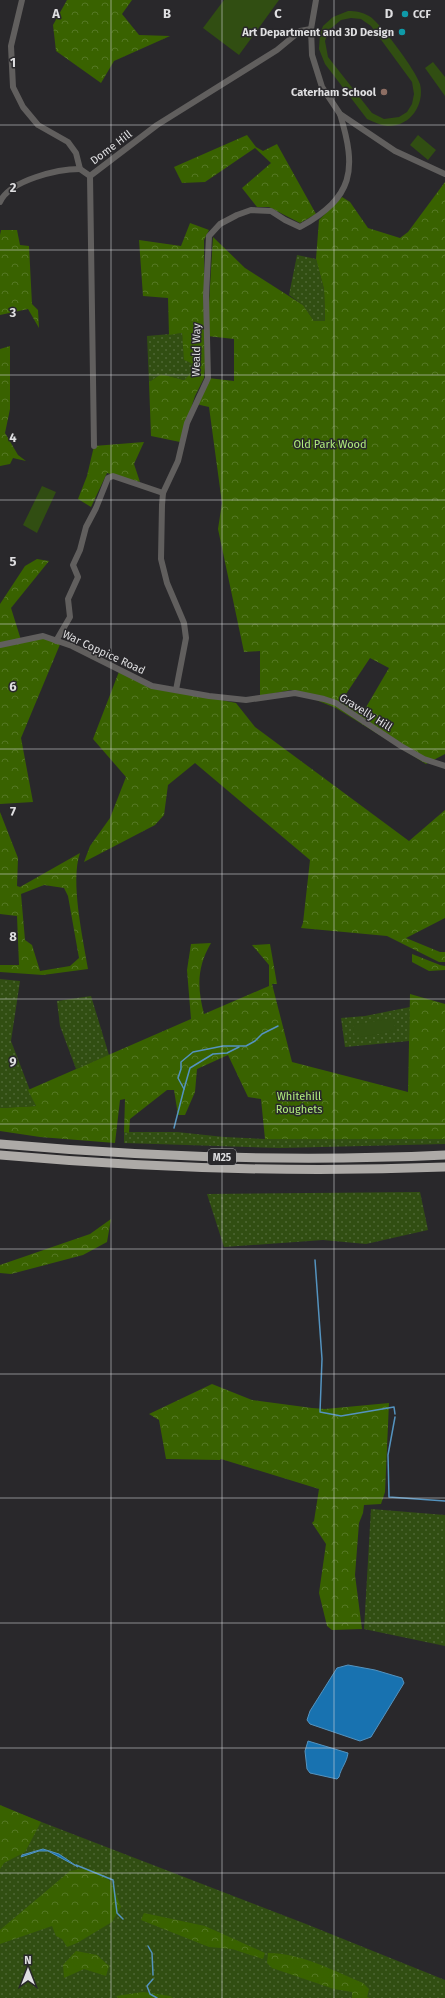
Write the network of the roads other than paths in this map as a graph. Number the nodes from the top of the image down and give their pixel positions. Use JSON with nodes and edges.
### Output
{"nodes":[{"id":1,"x":22,"y":0,"type":"edge"},
{"id":2,"x":316,"y":0,"type":"edge"},
{"id":3,"x":311,"y":29,"type":"junction"},
{"id":4,"x":340,"y":114,"type":"junction"},
{"id":5,"x":80,"y":169,"type":"junction"},
{"id":6,"x":445,"y":174,"type":"edge"},
{"id":7,"x":90,"y":176,"type":"junction"},
{"id":8,"x":0,"y":202,"type":"edge"},
{"id":9,"x":94,"y":446,"type":"dead end"},
{"id":10,"x":163,"y":494,"type":"junction"},
{"id":11,"x":56,"y":641,"type":"junction"},
{"id":12,"x":0,"y":645,"type":"edge"},
{"id":13,"x":176,"y":690,"type":"junction"},
{"id":14,"x":445,"y":766,"type":"edge"},
{"id":15,"x":0,"y":1144,"type":"edge"},
{"id":16,"x":0,"y":1155,"type":"edge"},
{"id":17,"x":445,"y":1155,"type":"edge"},
{"id":18,"x":445,"y":1167,"type":"edge"}],
"edges":[{"from":1,"to":5,"type":"street"},
{"from":2,"to":3,"type":"street"},
{"from":3,"to":4,"type":"street"},
{"from":3,"to":7,"type":"street","name":"Dome Hill"},
{"from":4,"to":6,"type":"street"},
{"from":4,"to":10,"type":"street","name":"Weald Way"},
{"from":5,"to":7,"type":"street"},
{"from":5,"to":8,"type":"street"},
{"from":7,"to":9,"type":"street","name":"Dome Hill"},
{"from":10,"to":11,"type":"street"},
{"from":10,"to":13,"type":"street","name":"Weald Way"},
{"from":11,"to":12,"type":"street","name":"War Coppice Road"},
{"from":11,"to":13,"type":"street","name":"War Coppice Road"},
{"from":13,"to":14,"type":"street","name":"Gravelly Hill"},
{"from":15,"to":17,"type":"highway","number":"M25"},
{"from":16,"to":18,"type":"highway","number":"M25"}]}
